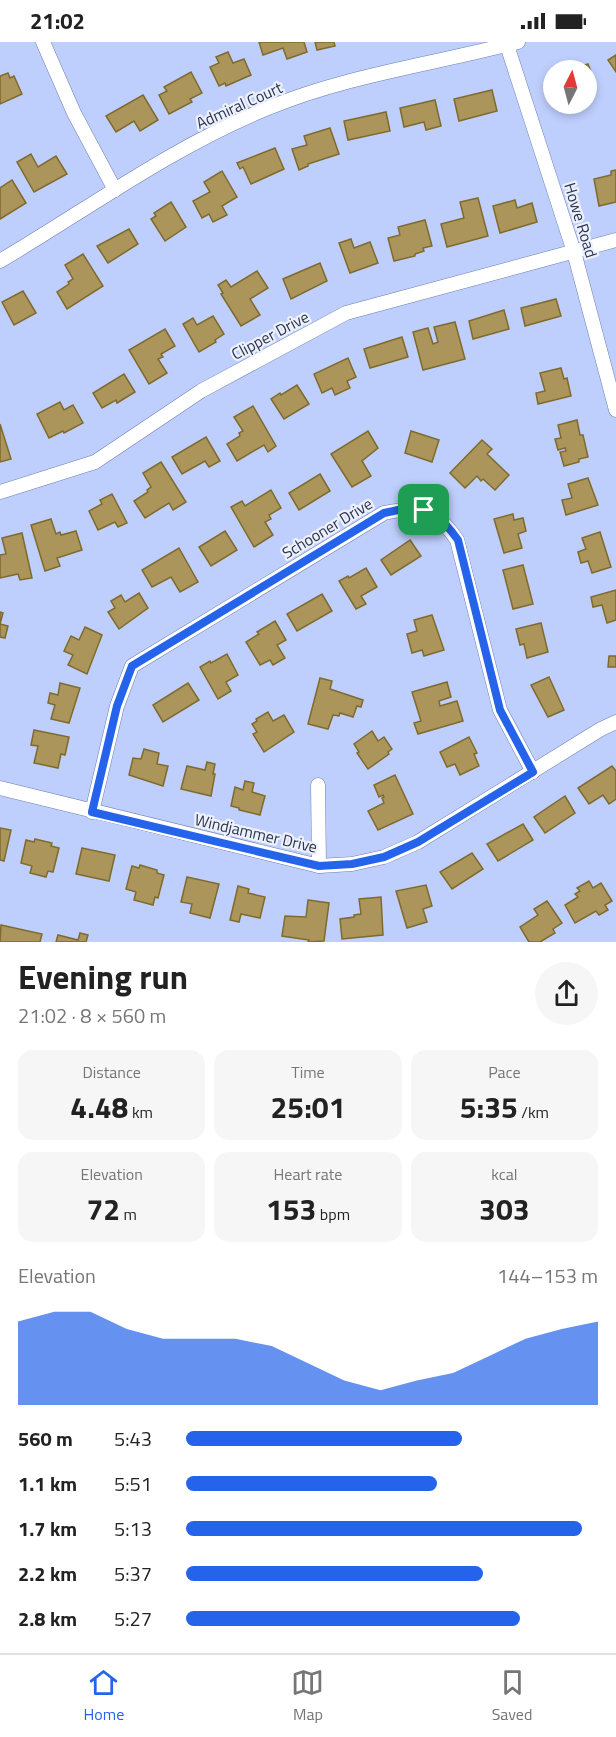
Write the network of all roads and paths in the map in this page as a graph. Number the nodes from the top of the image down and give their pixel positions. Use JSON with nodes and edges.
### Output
{"nodes":[{"id":1,"x":43,"y":42,"type":"edge"},
{"id":2,"x":510,"y":43,"type":"edge"},
{"id":3,"x":116,"y":190,"type":"junction"},
{"id":4,"x":616,"y":240,"type":"edge"},
{"id":5,"x":574,"y":252,"type":"junction"},
{"id":6,"x":0,"y":261,"type":"edge"},
{"id":7,"x":616,"y":410,"type":"edge"},
{"id":8,"x":0,"y":492,"type":"edge"},
{"id":9,"x":616,"y":722,"type":"edge"},
{"id":10,"x":533,"y":772,"type":"junction"},
{"id":11,"x":318,"y":786,"type":"dead end"},
{"id":12,"x":0,"y":788,"type":"edge"},
{"id":13,"x":92,"y":812,"type":"junction"},
{"id":14,"x":319,"y":866,"type":"junction"}],
"edges":[{"from":1,"to":3,"type":"street"},
{"from":2,"to":3,"type":"street","name":"Admiral Court"},
{"from":2,"to":5,"type":"street","name":"Howe Road"},
{"from":3,"to":6,"type":"street","name":"Admiral Court"},
{"from":4,"to":5,"type":"street","name":"Clipper Drive"},
{"from":5,"to":7,"type":"street","name":"Howe Road"},
{"from":5,"to":8,"type":"street","name":"Clipper Drive"},
{"from":9,"to":10,"type":"street","name":"Windjammer Drive"},
{"from":10,"to":13,"type":"street","name":"Schooner Drive"},
{"from":10,"to":14,"type":"street","name":"Windjammer Drive"},
{"from":11,"to":14,"type":"street"},
{"from":12,"to":13,"type":"street","name":"Windjammer Drive"},
{"from":13,"to":14,"type":"street","name":"Windjammer Drive"}]}
